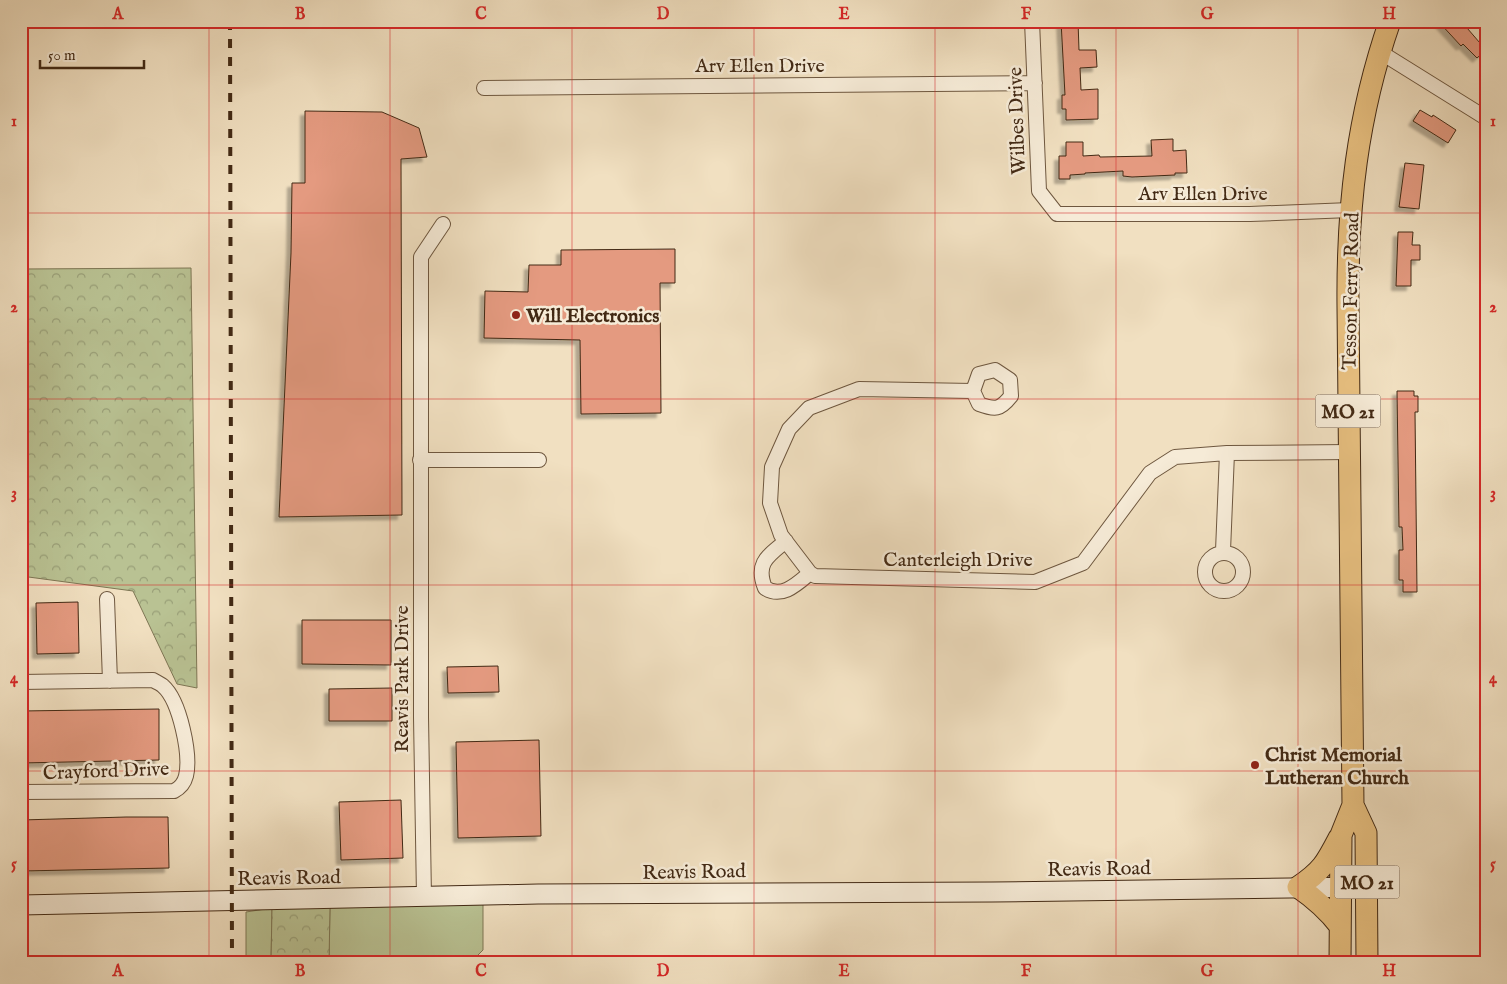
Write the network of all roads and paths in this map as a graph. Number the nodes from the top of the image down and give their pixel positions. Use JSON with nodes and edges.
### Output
{"nodes":[{"id":1,"x":1032,"y":21,"type":"edge"},
{"id":2,"x":1390,"y":21,"type":"edge"},
{"id":3,"x":1380,"y":52,"type":"junction"},
{"id":4,"x":1035,"y":83,"type":"junction"},
{"id":5,"x":484,"y":88,"type":"dead end"},
{"id":6,"x":1486,"y":118,"type":"edge"},
{"id":7,"x":1350,"y":210,"type":"junction"},
{"id":8,"x":1057,"y":214,"type":"joint"},
{"id":9,"x":443,"y":224,"type":"dead end"},
{"id":10,"x":973,"y":391,"type":"dead end"},
{"id":11,"x":1349,"y":452,"type":"junction"},
{"id":12,"x":1227,"y":453,"type":"junction"},
{"id":13,"x":420,"y":460,"type":"junction"},
{"id":14,"x":539,"y":460,"type":"dead end"},
{"id":15,"x":786,"y":541,"type":"junction"},
{"id":16,"x":1223,"y":551,"type":"dead end"},
{"id":17,"x":812,"y":574,"type":"junction"},
{"id":18,"x":108,"y":599,"type":"dead end"},
{"id":19,"x":110,"y":681,"type":"junction"},
{"id":20,"x":21,"y":682,"type":"edge"},
{"id":21,"x":21,"y":792,"type":"edge"},
{"id":22,"x":1353,"y":805,"type":"junction"},
{"id":23,"x":1341,"y":835,"type":"junction"},
{"id":24,"x":1298,"y":887,"type":"junction"},
{"id":25,"x":1341,"y":887,"type":"junction"},
{"id":26,"x":1367,"y":887,"type":"junction"},
{"id":27,"x":424,"y":897,"type":"junction"},
{"id":28,"x":21,"y":905,"type":"edge"},
{"id":29,"x":1340,"y":926,"type":"junction"},
{"id":30,"x":1340,"y":963,"type":"edge"},
{"id":31,"x":1367,"y":963,"type":"edge"}],
"edges":[{"from":1,"to":4,"type":"street","name":"Wilbes Drive"},
{"from":2,"to":3,"type":"main road","name":"Tesson Ferry Road","number":"MO 21"},
{"from":3,"to":6,"type":"street"},
{"from":3,"to":7,"type":"main road","name":"Tesson Ferry Road","number":"MO 21"},
{"from":4,"to":5,"type":"street","name":"Arv Ellen Drive"},
{"from":4,"to":8,"type":"street","name":"Wilbes Drive"},
{"from":7,"to":8,"type":"street","name":"Arv Ellen Drive"},
{"from":7,"to":11,"type":"main road","name":"Tesson Ferry Road","number":"MO 21"},
{"from":9,"to":13,"type":"street","name":"Reavis Park Drive"},
{"from":10,"to":15,"type":"street"},
{"from":11,"to":12,"type":"street","name":"Canterleigh Drive"},
{"from":11,"to":22,"type":"main road","name":"Tesson Ferry Road","number":"MO 21"},
{"from":12,"to":16,"type":"street"},
{"from":12,"to":17,"type":"street","name":"Canterleigh Drive"},
{"from":13,"to":14,"type":"street"},
{"from":13,"to":27,"type":"street","name":"Reavis Park Drive"},
{"from":15,"to":17,"type":"street"},
{"from":15,"to":17,"type":"street"},
{"from":18,"to":19,"type":"street"},
{"from":19,"to":20,"type":"street","name":"Crayford Drive"},
{"from":19,"to":21,"type":"street","name":"Crayford Drive"},
{"from":22,"to":23,"type":"main road","name":"Tesson Ferry Road","number":"MO 21"},
{"from":22,"to":26,"type":"main road","name":"Tesson Ferry Road","number":"MO 21"},
{"from":23,"to":24,"type":"main road"},
{"from":23,"to":25,"type":"main road","name":"Tesson Ferry Road","number":"MO 21"},
{"from":24,"to":25,"type":"street","name":"Reavis Road"},
{"from":24,"to":27,"type":"street","name":"Reavis Road"},
{"from":24,"to":29,"type":"main road"},
{"from":25,"to":26,"type":"street","name":"Reavis Road"},
{"from":25,"to":29,"type":"main road","name":"Tesson Ferry Road","number":"MO 21"},
{"from":26,"to":31,"type":"main road","name":"Tesson Ferry Road","number":"MO 21"},
{"from":27,"to":28,"type":"street","name":"Reavis Road"},
{"from":29,"to":30,"type":"main road","name":"Tesson Ferry Road","number":"MO 21"}]}
